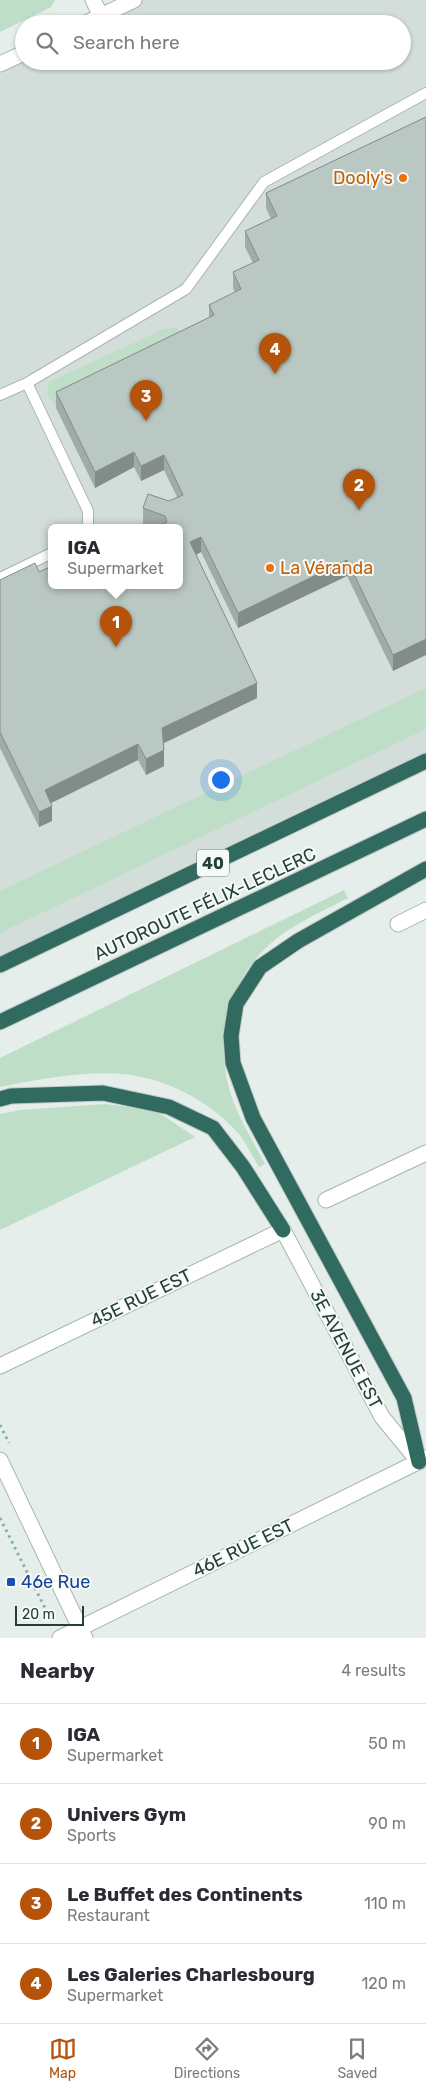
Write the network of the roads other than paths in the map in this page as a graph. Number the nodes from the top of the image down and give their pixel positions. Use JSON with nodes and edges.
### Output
{"nodes":[{"id":1,"x":93,"y":0,"type":"edge"},
{"id":2,"x":134,"y":0,"type":"edge"},
{"id":3,"x":100,"y":15,"type":"edge"},
{"id":4,"x":103,"y":15,"type":"edge"},
{"id":5,"x":15,"y":57,"type":"edge"},
{"id":6,"x":0,"y":64,"type":"edge"},
{"id":7,"x":426,"y":93,"type":"edge"},
{"id":8,"x":27,"y":383,"type":"junction"},
{"id":9,"x":0,"y":395,"type":"edge"},
{"id":10,"x":88,"y":524,"type":"edge"},
{"id":11,"x":48,"y":555,"type":"edge"},
{"id":12,"x":0,"y":578,"type":"edge"},
{"id":13,"x":426,"y":761,"type":"edge"},
{"id":14,"x":426,"y":819,"type":"edge"},
{"id":15,"x":426,"y":869,"type":"edge"},
{"id":16,"x":426,"y":910,"type":"edge"},
{"id":17,"x":398,"y":924,"type":"dead end"},
{"id":18,"x":0,"y":965,"type":"edge"},
{"id":19,"x":0,"y":1022,"type":"edge"},
{"id":20,"x":0,"y":1099,"type":"edge"},
{"id":21,"x":426,"y":1153,"type":"edge"},
{"id":22,"x":326,"y":1200,"type":"dead end"},
{"id":23,"x":283,"y":1230,"type":"junction"},
{"id":24,"x":0,"y":1366,"type":"edge"},
{"id":25,"x":0,"y":1460,"type":"edge"},
{"id":26,"x":422,"y":1460,"type":"edge"},
{"id":27,"x":83,"y":1633,"type":"edge"},
{"id":28,"x":60,"y":1638,"type":"edge"}],
"edges":[{"from":1,"to":3,"type":"street"},
{"from":2,"to":4,"type":"street"},
{"from":5,"to":6,"type":"street"},
{"from":7,"to":8,"type":"lane"},
{"from":8,"to":9,"type":"lane"},
{"from":8,"to":10,"type":"lane"},
{"from":11,"to":12,"type":"lane"},
{"from":13,"to":18,"type":"highway","name":"AUTOROUTE FÉLIX-LECLERC","number":"40"},
{"from":14,"to":19,"type":"highway","name":"AUTOROUTE FÉLIX-LECLERC"},
{"from":15,"to":26,"type":"highway"},
{"from":16,"to":17,"type":"street"},
{"from":20,"to":23,"type":"highway"},
{"from":21,"to":22,"type":"street"},
{"from":23,"to":24,"type":"street","name":"45E RUE EST"},
{"from":23,"to":26,"type":"street","name":"3E AVENUE EST"},
{"from":25,"to":27,"type":"street"},
{"from":26,"to":27,"type":"street","name":"46E RUE EST"},
{"from":27,"to":28,"type":"street","name":"46E RUE EST"}]}
